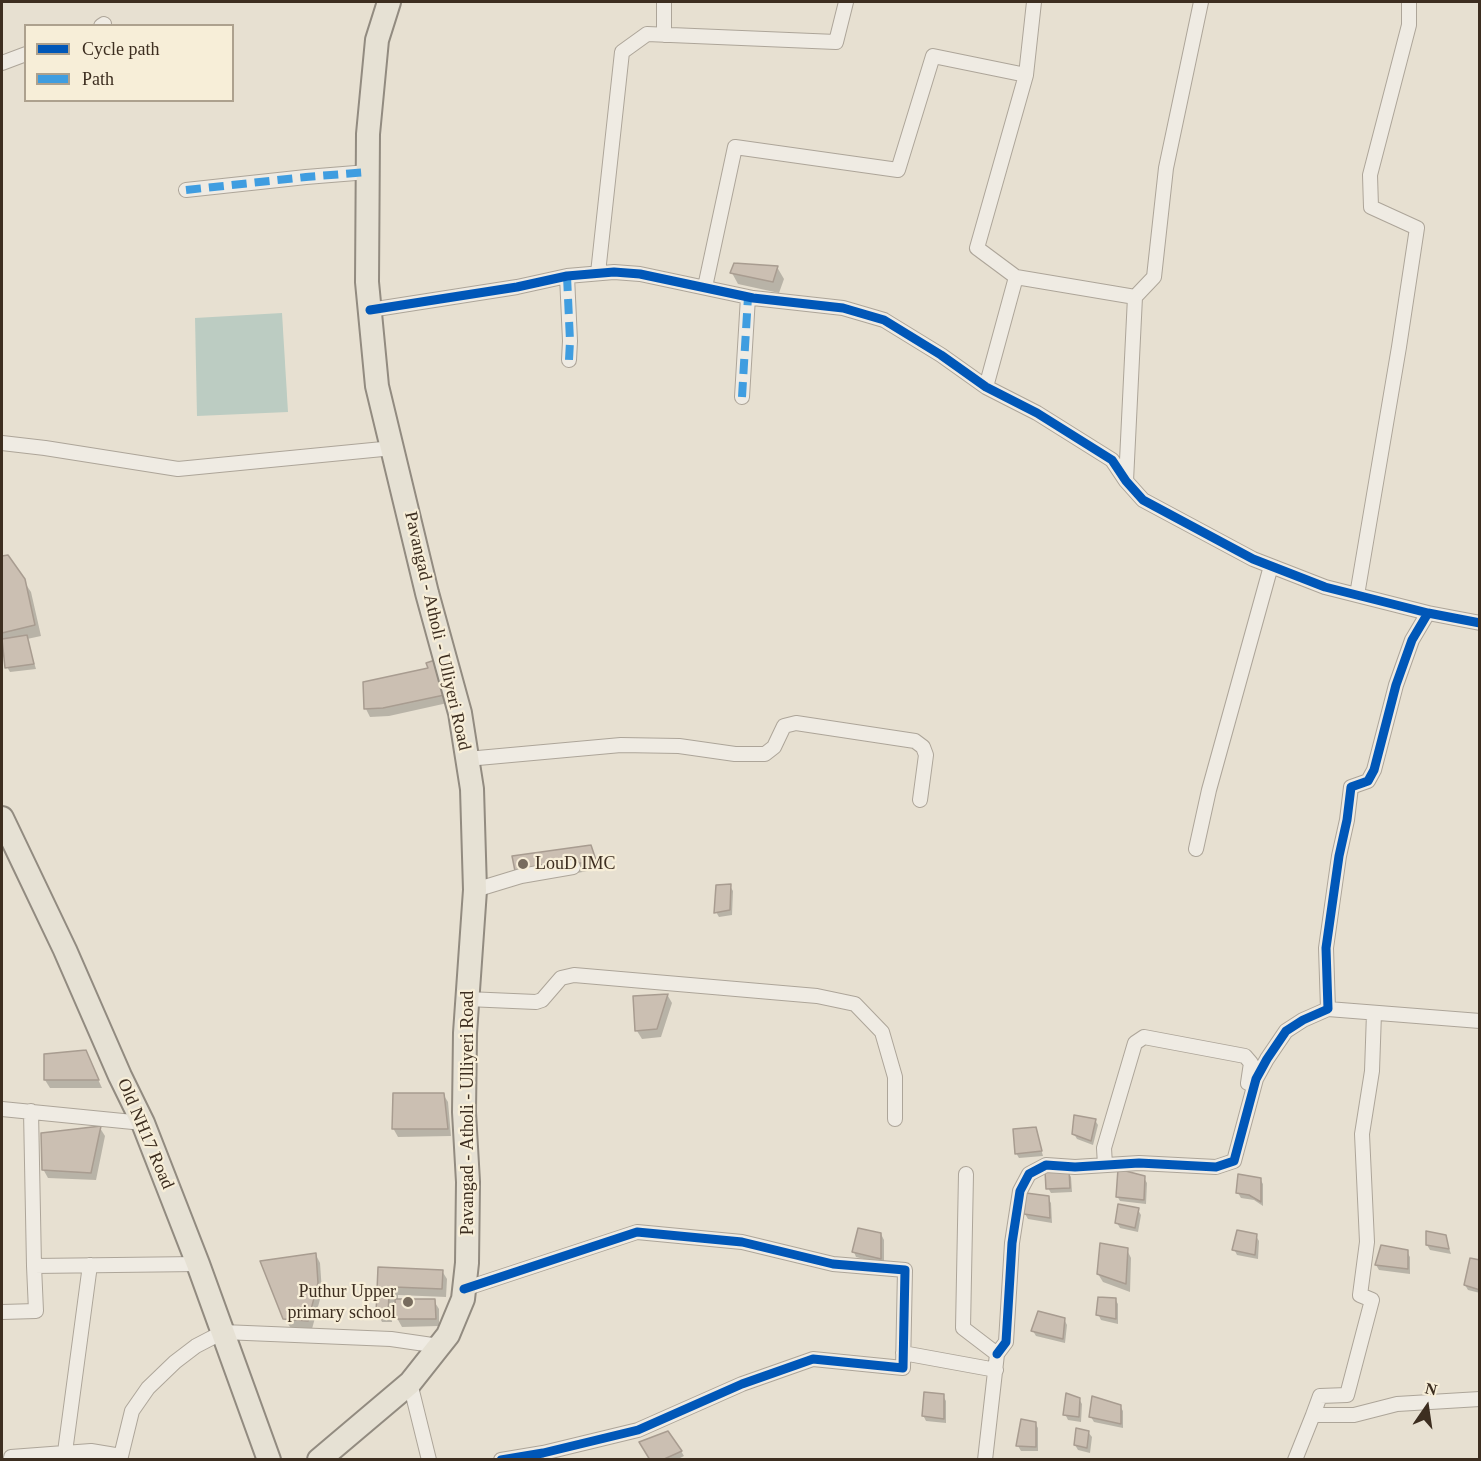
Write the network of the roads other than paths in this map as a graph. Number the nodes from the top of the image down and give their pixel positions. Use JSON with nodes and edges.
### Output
{"nodes":[{"id":1,"x":389,"y":2,"type":"edge"},
{"id":2,"x":664,"y":2,"type":"edge"},
{"id":3,"x":846,"y":2,"type":"edge"},
{"id":4,"x":1034,"y":2,"type":"edge"},
{"id":5,"x":1201,"y":2,"type":"edge"},
{"id":6,"x":1409,"y":2,"type":"edge"},
{"id":7,"x":664,"y":35,"type":"junction"},
{"id":8,"x":24,"y":55,"type":"edge"},
{"id":9,"x":2,"y":63,"type":"edge"},
{"id":10,"x":1026,"y":75,"type":"junction"},
{"id":11,"x":368,"y":172,"type":"junction"},
{"id":12,"x":186,"y":190,"type":"dead end"},
{"id":13,"x":598,"y":273,"type":"junction"},
{"id":14,"x":567,"y":276,"type":"junction"},
{"id":15,"x":1016,"y":277,"type":"junction"},
{"id":16,"x":705,"y":286,"type":"junction"},
{"id":17,"x":748,"y":297,"type":"junction"},
{"id":18,"x":1135,"y":297,"type":"junction"},
{"id":19,"x":370,"y":310,"type":"junction"},
{"id":20,"x":569,"y":360,"type":"dead end"},
{"id":21,"x":986,"y":387,"type":"junction"},
{"id":22,"x":742,"y":396,"type":"dead end"},
{"id":23,"x":2,"y":444,"type":"edge"},
{"id":24,"x":393,"y":448,"type":"junction"},
{"id":25,"x":1126,"y":481,"type":"junction"},
{"id":26,"x":1271,"y":566,"type":"junction"},
{"id":27,"x":1357,"y":595,"type":"junction"},
{"id":28,"x":1428,"y":613,"type":"junction"},
{"id":29,"x":1479,"y":623,"type":"edge"},
{"id":30,"x":467,"y":759,"type":"junction"},
{"id":31,"x":920,"y":800,"type":"dead end"},
{"id":32,"x":2,"y":818,"type":"edge"},
{"id":33,"x":1196,"y":849,"type":"dead end"},
{"id":34,"x":573,"y":867,"type":"dead end"},
{"id":35,"x":475,"y":890,"type":"junction"},
{"id":36,"x":467,"y":999,"type":"junction"},
{"id":37,"x":1328,"y":1009,"type":"junction"},
{"id":38,"x":1374,"y":1013,"type":"junction"},
{"id":39,"x":1479,"y":1021,"type":"edge"},
{"id":40,"x":1254,"y":1085,"type":"junction"},
{"id":41,"x":2,"y":1109,"type":"edge"},
{"id":42,"x":31,"y":1111,"type":"junction"},
{"id":43,"x":896,"y":1119,"type":"dead end"},
{"id":44,"x":143,"y":1123,"type":"junction"},
{"id":45,"x":1105,"y":1165,"type":"junction"},
{"id":46,"x":966,"y":1174,"type":"dead end"},
{"id":47,"x":198,"y":1263,"type":"junction"},
{"id":48,"x":90,"y":1265,"type":"junction"},
{"id":49,"x":34,"y":1266,"type":"junction"},
{"id":50,"x":464,"y":1289,"type":"junction"},
{"id":51,"x":2,"y":1312,"type":"edge"},
{"id":52,"x":223,"y":1332,"type":"junction"},
{"id":53,"x":439,"y":1346,"type":"junction"},
{"id":54,"x":903,"y":1353,"type":"junction"},
{"id":55,"x":997,"y":1354,"type":"junction"},
{"id":56,"x":996,"y":1370,"type":"junction"},
{"id":57,"x":410,"y":1383,"type":"junction"},
{"id":58,"x":1479,"y":1400,"type":"edge"},
{"id":59,"x":1312,"y":1415,"type":"junction"},
{"id":60,"x":65,"y":1452,"type":"junction"},
{"id":61,"x":90,"y":1455,"type":"edge"},
{"id":62,"x":11,"y":1460,"type":"edge"},
{"id":63,"x":269,"y":1460,"type":"edge"},
{"id":64,"x":319,"y":1460,"type":"edge"},
{"id":65,"x":429,"y":1460,"type":"edge"},
{"id":66,"x":501,"y":1460,"type":"edge"},
{"id":67,"x":985,"y":1460,"type":"edge"},
{"id":68,"x":1295,"y":1460,"type":"edge"}],
"edges":[{"from":1,"to":11,"type":"main road","name":"Pavangad - Atholi - Ulliyeri Road"},
{"from":2,"to":7,"type":"street"},
{"from":3,"to":7,"type":"street"},
{"from":4,"to":10,"type":"street"},
{"from":5,"to":18,"type":"street"},
{"from":6,"to":27,"type":"street"},
{"from":7,"to":13,"type":"street"},
{"from":8,"to":9,"type":"street"},
{"from":10,"to":15,"type":"street"},
{"from":10,"to":16,"type":"street"},
{"from":11,"to":12,"type":"street"},
{"from":11,"to":19,"type":"main road","name":"Pavangad - Atholi - Ulliyeri Road"},
{"from":13,"to":14,"type":"street"},
{"from":13,"to":16,"type":"street"},
{"from":14,"to":19,"type":"street"},
{"from":14,"to":20,"type":"street"},
{"from":15,"to":18,"type":"street"},
{"from":15,"to":21,"type":"street"},
{"from":16,"to":17,"type":"street"},
{"from":17,"to":21,"type":"street"},
{"from":17,"to":22,"type":"street"},
{"from":18,"to":25,"type":"street"},
{"from":19,"to":24,"type":"main road","name":"Pavangad - Atholi - Ulliyeri Road"},
{"from":21,"to":25,"type":"street"},
{"from":23,"to":24,"type":"street"},
{"from":24,"to":30,"type":"main road","name":"Pavangad - Atholi - Ulliyeri Road"},
{"from":25,"to":26,"type":"street"},
{"from":26,"to":27,"type":"street"},
{"from":26,"to":33,"type":"street"},
{"from":27,"to":28,"type":"street"},
{"from":28,"to":29,"type":"street"},
{"from":28,"to":37,"type":"street"},
{"from":30,"to":31,"type":"street"},
{"from":30,"to":35,"type":"main road","name":"Pavangad - Atholi - Ulliyeri Road"},
{"from":32,"to":44,"type":"main road","name":"Old NH17 Road"},
{"from":34,"to":35,"type":"street"},
{"from":35,"to":36,"type":"main road","name":"Pavangad - Atholi - Ulliyeri Road"},
{"from":36,"to":43,"type":"street"},
{"from":36,"to":50,"type":"main road","name":"Pavangad - Atholi - Ulliyeri Road"},
{"from":37,"to":38,"type":"street"},
{"from":37,"to":40,"type":"street"},
{"from":38,"to":39,"type":"street"},
{"from":38,"to":59,"type":"street"},
{"from":40,"to":45,"type":"street"},
{"from":40,"to":45,"type":"street"},
{"from":41,"to":42,"type":"street"},
{"from":42,"to":44,"type":"street"},
{"from":42,"to":49,"type":"street"},
{"from":44,"to":47,"type":"main road","name":"Old NH17 Road"},
{"from":45,"to":55,"type":"street"},
{"from":46,"to":55,"type":"street"},
{"from":47,"to":48,"type":"street"},
{"from":47,"to":52,"type":"main road","name":"Old NH17 Road"},
{"from":48,"to":49,"type":"street"},
{"from":48,"to":60,"type":"street"},
{"from":49,"to":51,"type":"street"},
{"from":50,"to":53,"type":"main road","name":"Pavangad - Atholi - Ulliyeri Road"},
{"from":50,"to":54,"type":"street"},
{"from":52,"to":53,"type":"street"},
{"from":52,"to":61,"type":"street"},
{"from":52,"to":63,"type":"main road","name":"Old NH17 Road"},
{"from":53,"to":57,"type":"main road","name":"Pavangad - Atholi - Ulliyeri Road"},
{"from":54,"to":56,"type":"street"},
{"from":54,"to":66,"type":"street"},
{"from":55,"to":56,"type":"street"},
{"from":56,"to":67,"type":"street"},
{"from":57,"to":64,"type":"main road","name":"Pavangad - Atholi - Ulliyeri Road"},
{"from":57,"to":65,"type":"street"},
{"from":58,"to":59,"type":"street"},
{"from":59,"to":68,"type":"street"},
{"from":60,"to":61,"type":"street"},
{"from":60,"to":62,"type":"street"}]}
